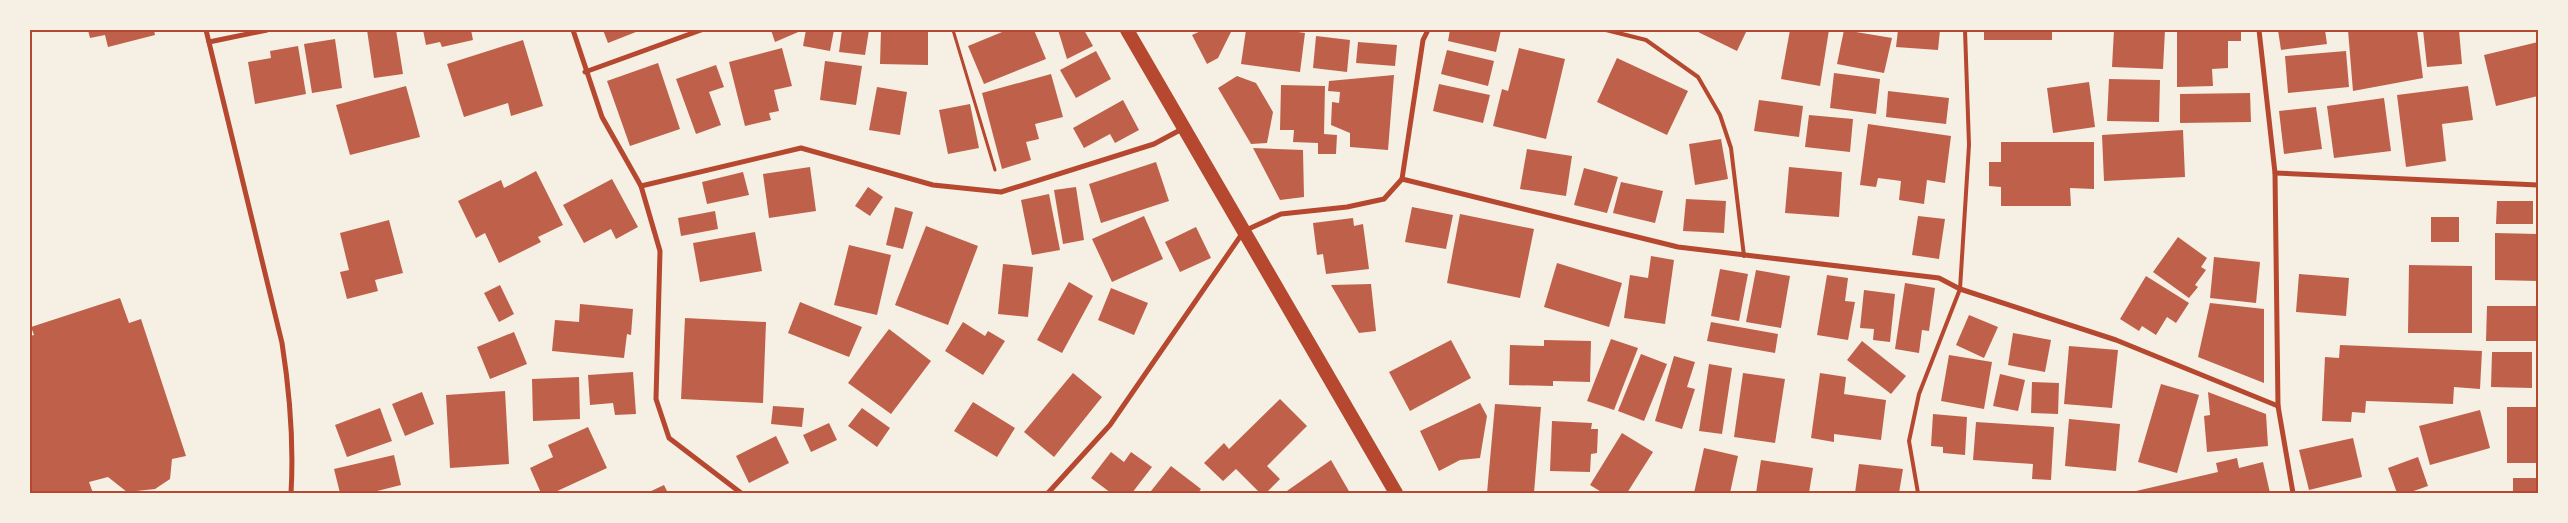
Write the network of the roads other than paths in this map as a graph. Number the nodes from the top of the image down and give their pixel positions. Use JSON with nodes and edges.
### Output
{"nodes":[{"id":1,"x":206,"y":30,"type":"edge"},
{"id":2,"x":267,"y":30,"type":"edge"},
{"id":3,"x":573,"y":30,"type":"edge"},
{"id":4,"x":701,"y":30,"type":"edge"},
{"id":5,"x":1127,"y":30,"type":"edge"},
{"id":6,"x":1428,"y":30,"type":"edge"},
{"id":7,"x":1606,"y":30,"type":"edge"},
{"id":8,"x":1965,"y":30,"type":"edge"},
{"id":9,"x":2259,"y":30,"type":"edge"},
{"id":10,"x":209,"y":42,"type":"junction"},
{"id":11,"x":586,"y":72,"type":"junction"},
{"id":12,"x":1184,"y":128,"type":"junction"},
{"id":13,"x":2275,"y":173,"type":"junction"},
{"id":14,"x":1402,"y":179,"type":"junction"},
{"id":15,"x":2538,"y":185,"type":"edge"},
{"id":16,"x":641,"y":186,"type":"junction"},
{"id":17,"x":1244,"y":231,"type":"junction"},
{"id":18,"x":1744,"y":257,"type":"junction"},
{"id":19,"x":1960,"y":289,"type":"junction"},
{"id":20,"x":2278,"y":406,"type":"junction"},
{"id":21,"x":291,"y":493,"type":"edge"},
{"id":22,"x":740,"y":493,"type":"edge"},
{"id":23,"x":1048,"y":493,"type":"edge"},
{"id":24,"x":1396,"y":493,"type":"edge"},
{"id":25,"x":1918,"y":493,"type":"edge"},
{"id":26,"x":2293,"y":493,"type":"edge"}],
"edges":[{"from":1,"to":10,"type":"street"},
{"from":2,"to":10,"type":"street"},
{"from":3,"to":11,"type":"street"},
{"from":4,"to":11,"type":"street"},
{"from":5,"to":12,"type":"highway"},
{"from":6,"to":14,"type":"street"},
{"from":7,"to":18,"type":"lane"},
{"from":8,"to":19,"type":"lane"},
{"from":9,"to":13,"type":"street"},
{"from":10,"to":21,"type":"street"},
{"from":11,"to":16,"type":"street"},
{"from":12,"to":16,"type":"street"},
{"from":12,"to":17,"type":"highway"},
{"from":13,"to":15,"type":"street"},
{"from":13,"to":20,"type":"street"},
{"from":14,"to":17,"type":"street"},
{"from":14,"to":18,"type":"street"},
{"from":16,"to":22,"type":"street"},
{"from":17,"to":23,"type":"street"},
{"from":17,"to":24,"type":"highway"},
{"from":18,"to":19,"type":"street"},
{"from":19,"to":20,"type":"street"},
{"from":19,"to":25,"type":"lane"},
{"from":20,"to":26,"type":"street"}]}
